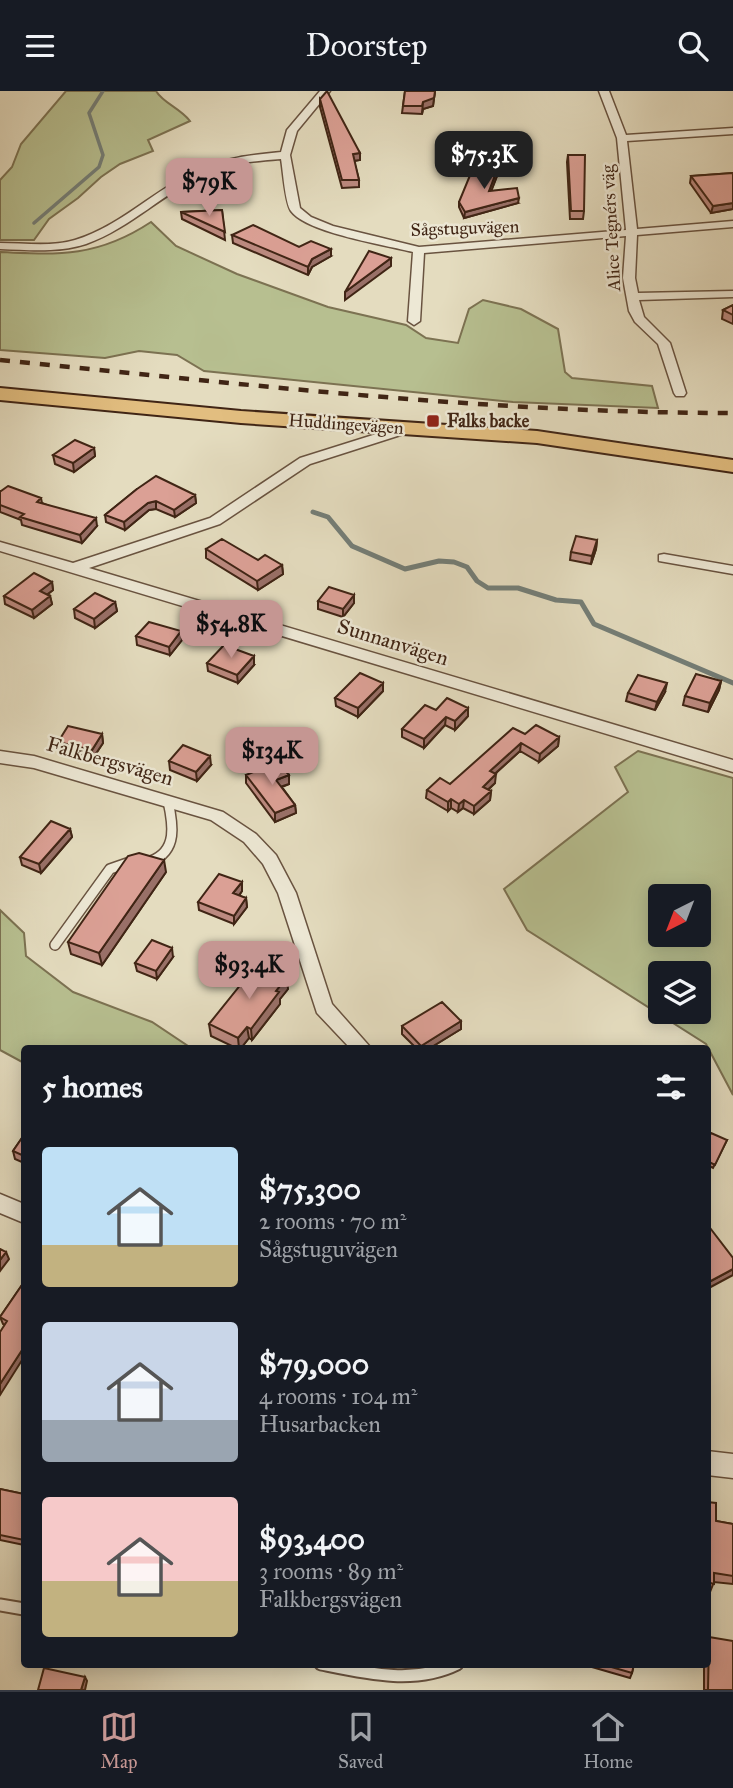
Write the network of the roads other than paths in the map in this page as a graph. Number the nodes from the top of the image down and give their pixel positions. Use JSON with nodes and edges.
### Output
{"nodes":[{"id":1,"x":604,"y":91,"type":"edge"},
{"id":2,"x":327,"y":92,"type":"edge"},
{"id":3,"x":733,"y":131,"type":"edge"},
{"id":4,"x":622,"y":138,"type":"junction"},
{"id":5,"x":285,"y":155,"type":"junction"},
{"id":6,"x":733,"y":224,"type":"edge"},
{"id":7,"x":632,"y":234,"type":"junction"},
{"id":8,"x":0,"y":246,"type":"edge"},
{"id":9,"x":419,"y":250,"type":"junction"},
{"id":10,"x":733,"y":294,"type":"edge"},
{"id":11,"x":632,"y":297,"type":"junction"},
{"id":12,"x":414,"y":321,"type":"dead end"},
{"id":13,"x":680,"y":393,"type":"dead end"},
{"id":14,"x":0,"y":394,"type":"edge"},
{"id":15,"x":408,"y":428,"type":"junction"},
{"id":16,"x":733,"y":466,"type":"edge"},
{"id":17,"x":0,"y":546,"type":"edge"},
{"id":18,"x":664,"y":558,"type":"dead end"},
{"id":19,"x":74,"y":568,"type":"junction"},
{"id":20,"x":733,"y":570,"type":"edge"},
{"id":21,"x":0,"y":757,"type":"edge"},
{"id":22,"x":733,"y":766,"type":"edge"},
{"id":23,"x":168,"y":801,"type":"junction"},
{"id":24,"x":55,"y":945,"type":"dead end"},
{"id":25,"x":359,"y":1045,"type":"edge"},
{"id":26,"x":0,"y":1203,"type":"edge"},
{"id":27,"x":21,"y":1213,"type":"edge"},
{"id":28,"x":711,"y":1463,"type":"edge"},
{"id":29,"x":733,"y":1466,"type":"edge"},
{"id":30,"x":0,"y":1605,"type":"edge"},
{"id":31,"x":21,"y":1608,"type":"edge"},
{"id":32,"x":349,"y":1668,"type":"edge"},
{"id":33,"x":447,"y":1668,"type":"edge"}],
"edges":[{"from":1,"to":4,"type":"street","name":"Alice Tegnérs väg"},
{"from":2,"to":5,"type":"street"},
{"from":3,"to":4,"type":"street"},
{"from":4,"to":7,"type":"street","name":"Alice Tegnérs väg"},
{"from":5,"to":8,"type":"street"},
{"from":5,"to":9,"type":"street","name":"Sågstuguvägen"},
{"from":6,"to":7,"type":"street","name":"Sågstuguvägen"},
{"from":7,"to":9,"type":"street","name":"Sågstuguvägen"},
{"from":7,"to":11,"type":"street","name":"Alice Tegnérs väg"},
{"from":9,"to":12,"type":"street"},
{"from":10,"to":11,"type":"street"},
{"from":11,"to":13,"type":"street","name":"Alice Tegnérs väg"},
{"from":14,"to":15,"type":"main road","name":"Huddingevägen"},
{"from":15,"to":16,"type":"main road","name":"Huddingevägen"},
{"from":15,"to":19,"type":"street"},
{"from":17,"to":19,"type":"street","name":"Sunnanvägen"},
{"from":18,"to":20,"type":"street"},
{"from":19,"to":22,"type":"street","name":"Sunnanvägen"},
{"from":21,"to":23,"type":"street","name":"Falkbergsvägen"},
{"from":23,"to":24,"type":"lane"},
{"from":23,"to":25,"type":"street","name":"Falkbergsvägen"},
{"from":26,"to":27,"type":"street"},
{"from":28,"to":29,"type":"street"},
{"from":30,"to":31,"type":"lane"},
{"from":32,"to":33,"type":"lane"}]}
